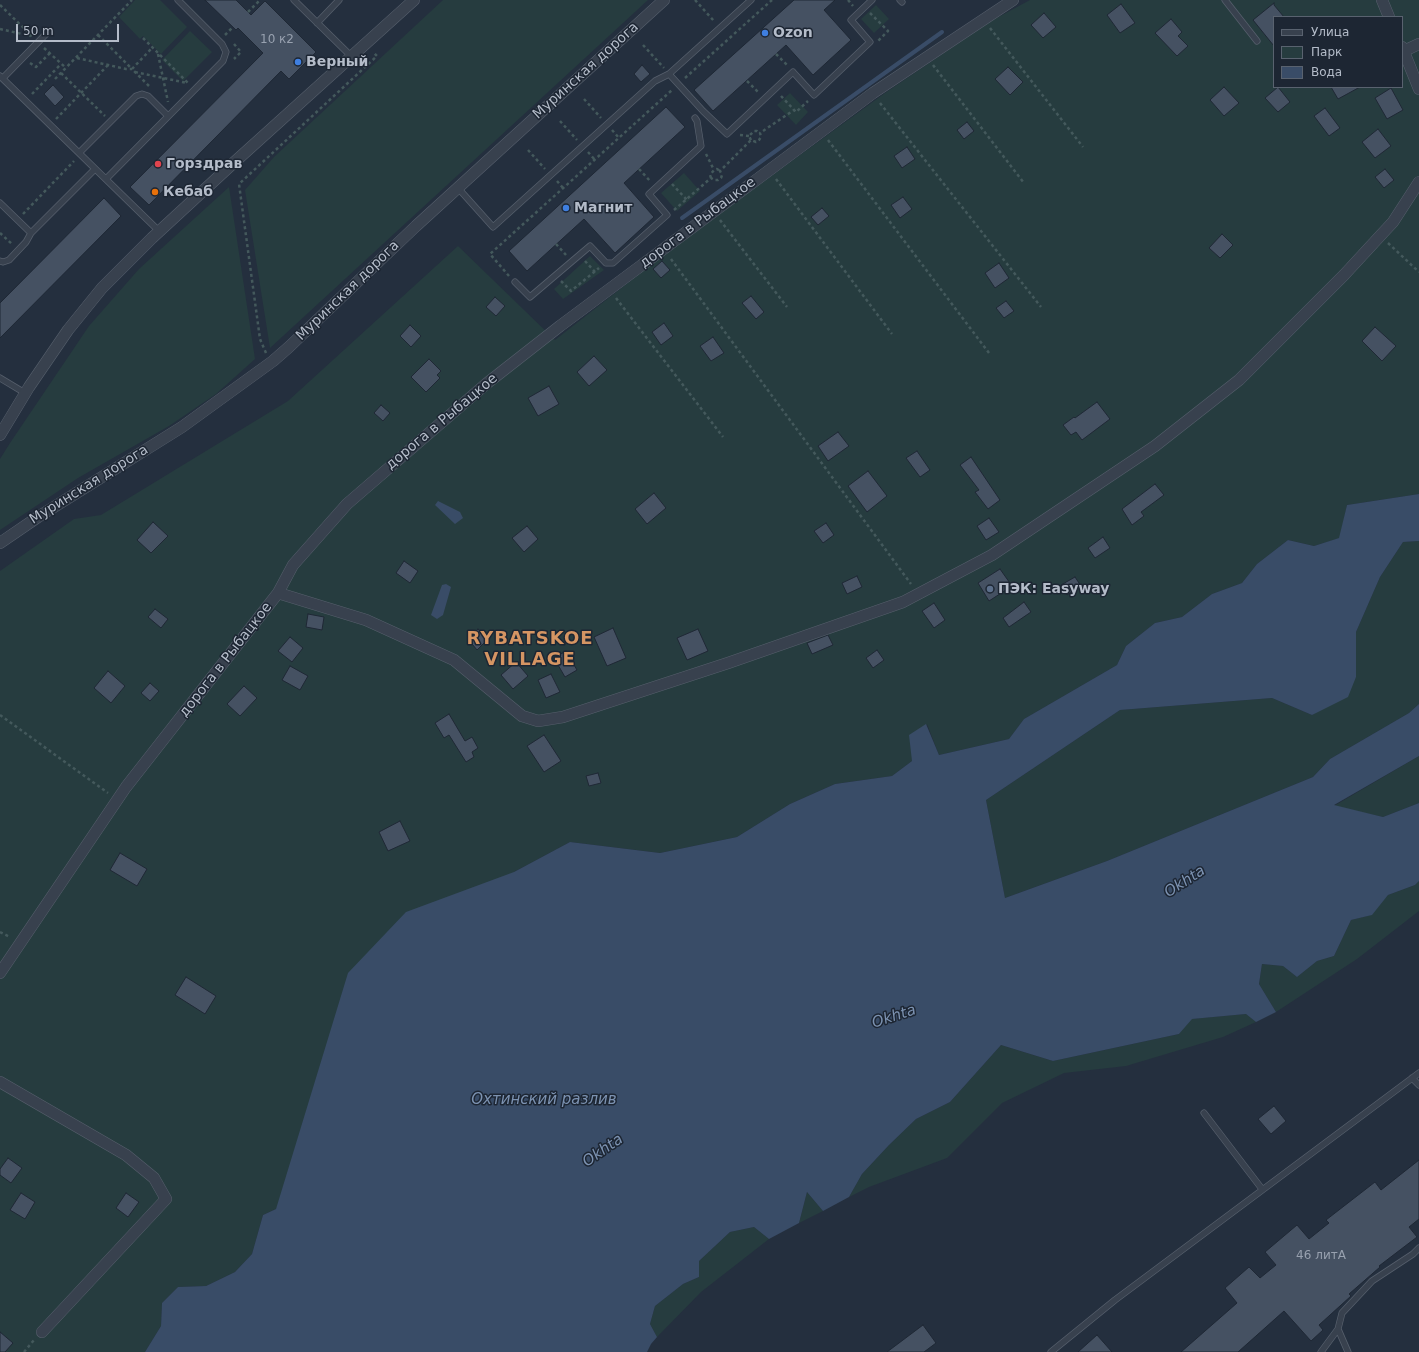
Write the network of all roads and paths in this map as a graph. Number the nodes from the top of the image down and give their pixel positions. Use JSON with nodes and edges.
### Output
{"nodes":[{"id":1,"x":132,"y":0,"type":"edge"},
{"id":2,"x":178,"y":0,"type":"edge"},
{"id":3,"x":260,"y":0,"type":"edge"},
{"id":4,"x":294,"y":0,"type":"edge"},
{"id":5,"x":339,"y":0,"type":"edge"},
{"id":6,"x":414,"y":0,"type":"edge"},
{"id":7,"x":664,"y":0,"type":"edge"},
{"id":8,"x":695,"y":0,"type":"edge"},
{"id":9,"x":751,"y":0,"type":"edge"},
{"id":10,"x":772,"y":0,"type":"edge"},
{"id":11,"x":872,"y":0,"type":"edge"},
{"id":12,"x":1013,"y":0,"type":"edge"},
{"id":13,"x":1225,"y":0,"type":"edge"},
{"id":14,"x":1382,"y":0,"type":"edge"},
{"id":15,"x":864,"y":7,"type":"junction"},
{"id":16,"x":248,"y":12,"type":"dead end"},
{"id":17,"x":1390,"y":16,"type":"edge"},
{"id":18,"x":983,"y":20,"type":"junction"},
{"id":19,"x":317,"y":23,"type":"junction"},
{"id":20,"x":233,"y":27,"type":"dead end"},
{"id":21,"x":720,"y":28,"type":"junction"},
{"id":22,"x":0,"y":29,"type":"edge"},
{"id":23,"x":47,"y":33,"type":"dead end"},
{"id":24,"x":98,"y":35,"type":"junction"},
{"id":25,"x":225,"y":35,"type":"dead end"},
{"id":26,"x":33,"y":37,"type":"dead end"},
{"id":27,"x":143,"y":38,"type":"dead end"},
{"id":28,"x":729,"y":38,"type":"junction"},
{"id":29,"x":1257,"y":41,"type":"dead end"},
{"id":30,"x":870,"y":42,"type":"junction"},
{"id":31,"x":1419,"y":44,"type":"edge"},
{"id":32,"x":642,"y":45,"type":"dead end"},
{"id":33,"x":152,"y":48,"type":"junction"},
{"id":34,"x":1403,"y":49,"type":"edge"},
{"id":35,"x":371,"y":50,"type":"dead end"},
{"id":36,"x":50,"y":53,"type":"dead end"},
{"id":37,"x":158,"y":54,"type":"junction"},
{"id":38,"x":776,"y":54,"type":"dead end"},
{"id":39,"x":76,"y":57,"type":"junction"},
{"id":40,"x":352,"y":57,"type":"junction"},
{"id":41,"x":927,"y":57,"type":"junction"},
{"id":42,"x":61,"y":64,"type":"dead end"},
{"id":43,"x":108,"y":65,"type":"junction"},
{"id":44,"x":25,"y":68,"type":"dead end"},
{"id":45,"x":132,"y":69,"type":"junction"},
{"id":46,"x":135,"y":72,"type":"junction"},
{"id":47,"x":793,"y":72,"type":"junction"},
{"id":48,"x":61,"y":73,"type":"junction"},
{"id":49,"x":669,"y":74,"type":"junction"},
{"id":50,"x":163,"y":78,"type":"junction"},
{"id":51,"x":2,"y":79,"type":"edge"},
{"id":52,"x":55,"y":79,"type":"dead end"},
{"id":53,"x":185,"y":80,"type":"dead end"},
{"id":54,"x":747,"y":80,"type":"dead end"},
{"id":55,"x":189,"y":84,"type":"dead end"},
{"id":56,"x":678,"y":84,"type":"junction"},
{"id":57,"x":152,"y":88,"type":"dead end"},
{"id":58,"x":774,"y":89,"type":"junction"},
{"id":59,"x":1419,"y":89,"type":"edge"},
{"id":60,"x":26,"y":90,"type":"dead end"},
{"id":61,"x":82,"y":93,"type":"junction"},
{"id":62,"x":873,"y":93,"type":"junction"},
{"id":63,"x":814,"y":95,"type":"junction"},
{"id":64,"x":764,"y":99,"type":"junction"},
{"id":65,"x":163,"y":100,"type":"dead end"},
{"id":66,"x":794,"y":110,"type":"junction"},
{"id":67,"x":168,"y":116,"type":"junction"},
{"id":68,"x":695,"y":118,"type":"dead end"},
{"id":69,"x":111,"y":121,"type":"junction"},
{"id":70,"x":50,"y":125,"type":"junction"},
{"id":71,"x":821,"y":132,"type":"junction"},
{"id":72,"x":760,"y":133,"type":"junction"},
{"id":73,"x":727,"y":134,"type":"junction"},
{"id":74,"x":749,"y":136,"type":"junction"},
{"id":75,"x":751,"y":140,"type":"junction"},
{"id":76,"x":701,"y":146,"type":"junction"},
{"id":77,"x":1083,"y":147,"type":"dead end"},
{"id":78,"x":79,"y":153,"type":"junction"},
{"id":79,"x":74,"y":161,"type":"dead end"},
{"id":80,"x":95,"y":169,"type":"junction"},
{"id":81,"x":639,"y":169,"type":"dead end"},
{"id":82,"x":714,"y":170,"type":"junction"},
{"id":83,"x":769,"y":170,"type":"junction"},
{"id":84,"x":720,"y":171,"type":"junction"},
{"id":85,"x":666,"y":178,"type":"junction"},
{"id":86,"x":712,"y":178,"type":"junction"},
{"id":87,"x":106,"y":179,"type":"junction"},
{"id":88,"x":1419,"y":182,"type":"edge"},
{"id":89,"x":1024,"y":183,"type":"dead end"},
{"id":90,"x":656,"y":187,"type":"junction"},
{"id":91,"x":458,"y":188,"type":"junction"},
{"id":92,"x":687,"y":200,"type":"junction"},
{"id":93,"x":0,"y":203,"type":"edge"},
{"id":94,"x":714,"y":212,"type":"junction"},
{"id":95,"x":667,"y":214,"type":"junction"},
{"id":96,"x":17,"y":220,"type":"junction"},
{"id":97,"x":160,"y":232,"type":"junction"},
{"id":98,"x":0,"y":233,"type":"edge"},
{"id":99,"x":31,"y":233,"type":"junction"},
{"id":100,"x":1380,"y":236,"type":"junction"},
{"id":101,"x":556,"y":244,"type":"dead end"},
{"id":102,"x":664,"y":249,"type":"junction"},
{"id":103,"x":18,"y":250,"type":"junction"},
{"id":104,"x":580,"y":255,"type":"junction"},
{"id":105,"x":0,"y":261,"type":"edge"},
{"id":106,"x":572,"y":261,"type":"junction"},
{"id":107,"x":606,"y":263,"type":"junction"},
{"id":108,"x":595,"y":272,"type":"junction"},
{"id":109,"x":1419,"y":272,"type":"edge"},
{"id":110,"x":556,"y":275,"type":"junction"},
{"id":111,"x":515,"y":282,"type":"joint"},
{"id":112,"x":610,"y":289,"type":"junction"},
{"id":113,"x":787,"y":307,"type":"dead end"},
{"id":114,"x":1041,"y":307,"type":"dead end"},
{"id":115,"x":892,"y":334,"type":"dead end"},
{"id":116,"x":989,"y":353,"type":"dead end"},
{"id":117,"x":266,"y":354,"type":"dead end"},
{"id":118,"x":0,"y":378,"type":"edge"},
{"id":119,"x":25,"y":393,"type":"junction"},
{"id":120,"x":0,"y":435,"type":"edge"},
{"id":121,"x":724,"y":436,"type":"dead end"},
{"id":122,"x":0,"y":542,"type":"edge"},
{"id":123,"x":278,"y":593,"type":"junction"},
{"id":124,"x":918,"y":593,"type":"junction"},
{"id":125,"x":0,"y":715,"type":"edge"},
{"id":126,"x":117,"y":800,"type":"junction"},
{"id":127,"x":0,"y":973,"type":"edge"},
{"id":128,"x":1419,"y":1073,"type":"edge"},
{"id":129,"x":1412,"y":1078,"type":"junction"},
{"id":130,"x":0,"y":1082,"type":"edge"},
{"id":131,"x":1419,"y":1085,"type":"edge"},
{"id":132,"x":1204,"y":1113,"type":"dead end"},
{"id":133,"x":1262,"y":1189,"type":"junction"},
{"id":134,"x":1419,"y":1248,"type":"edge"},
{"id":135,"x":1338,"y":1329,"type":"junction"},
{"id":136,"x":42,"y":1332,"type":"dead end"},
{"id":137,"x":1051,"y":1352,"type":"edge"},
{"id":138,"x":1321,"y":1352,"type":"edge"},
{"id":139,"x":1348,"y":1352,"type":"edge"}],
"edges":[{"from":1,"to":24,"type":"path"},
{"from":2,"to":67,"type":"lane"},
{"from":3,"to":16,"type":"path"},
{"from":4,"to":19,"type":"lane"},
{"from":5,"to":19,"type":"lane"},
{"from":6,"to":40,"type":"street"},
{"from":7,"to":91,"type":"street","name":"Муринская дорога"},
{"from":8,"to":21,"type":"path"},
{"from":9,"to":21,"type":"lane"},
{"from":10,"to":28,"type":"path"},
{"from":11,"to":15,"type":"lane"},
{"from":12,"to":18,"type":"street","name":"дорога в Рыбацкое"},
{"from":13,"to":29,"type":"lane"},
{"from":14,"to":17,"type":"street"},
{"from":15,"to":30,"type":"lane"},
{"from":15,"to":30,"type":"path"},
{"from":18,"to":41,"type":"street","name":"дорога в Рыбацкое"},
{"from":18,"to":77,"type":"path"},
{"from":19,"to":40,"type":"lane"},
{"from":20,"to":25,"type":"path"},
{"from":21,"to":28,"type":"path"},
{"from":21,"to":49,"type":"lane"},
{"from":22,"to":26,"type":"path"},
{"from":23,"to":51,"type":"lane"},
{"from":24,"to":39,"type":"path"},
{"from":24,"to":45,"type":"path"},
{"from":27,"to":33,"type":"path"},
{"from":28,"to":56,"type":"path"},
{"from":30,"to":63,"type":"lane"},
{"from":31,"to":34,"type":"street"},
{"from":32,"to":49,"type":"path"},
{"from":33,"to":37,"type":"path"},
{"from":33,"to":45,"type":"path"},
{"from":34,"to":59,"type":"street"},
{"from":35,"to":117,"type":"path"},
{"from":36,"to":44,"type":"path"},
{"from":37,"to":50,"type":"path"},
{"from":37,"to":53,"type":"path"},
{"from":38,"to":47,"type":"path"},
{"from":39,"to":43,"type":"path"},
{"from":39,"to":48,"type":"path"},
{"from":40,"to":97,"type":"street"},
{"from":41,"to":62,"type":"street","name":"дорога в Рыбацкое"},
{"from":41,"to":89,"type":"path"},
{"from":42,"to":60,"type":"path"},
{"from":43,"to":45,"type":"path"},
{"from":43,"to":61,"type":"path"},
{"from":45,"to":46,"type":"path"},
{"from":46,"to":50,"type":"path"},
{"from":46,"to":57,"type":"path"},
{"from":47,"to":58,"type":"lane"},
{"from":47,"to":63,"type":"lane"},
{"from":48,"to":52,"type":"path"},
{"from":48,"to":61,"type":"path"},
{"from":49,"to":56,"type":"lane"},
{"from":49,"to":91,"type":"lane"},
{"from":50,"to":55,"type":"path"},
{"from":50,"to":65,"type":"path"},
{"from":51,"to":70,"type":"lane"},
{"from":54,"to":64,"type":"path"},
{"from":56,"to":73,"type":"lane"},
{"from":56,"to":111,"type":"path"},
{"from":58,"to":64,"type":"lane"},
{"from":58,"to":66,"type":"path"},
{"from":61,"to":69,"type":"path"},
{"from":61,"to":70,"type":"path"},
{"from":62,"to":71,"type":"street","name":"дорога в Рыбацкое"},
{"from":62,"to":114,"type":"path"},
{"from":63,"to":66,"type":"path"},
{"from":64,"to":73,"type":"lane"},
{"from":66,"to":72,"type":"path"},
{"from":67,"to":69,"type":"lane"},
{"from":67,"to":87,"type":"lane"},
{"from":68,"to":76,"type":"lane"},
{"from":69,"to":78,"type":"lane"},
{"from":70,"to":78,"type":"lane"},
{"from":71,"to":83,"type":"street","name":"дорога в Рыбацкое"},
{"from":71,"to":116,"type":"path"},
{"from":72,"to":74,"type":"path"},
{"from":72,"to":75,"type":"path"},
{"from":73,"to":74,"type":"path"},
{"from":74,"to":75,"type":"path"},
{"from":75,"to":84,"type":"path"},
{"from":76,"to":82,"type":"path"},
{"from":76,"to":85,"type":"lane"},
{"from":78,"to":80,"type":"lane"},
{"from":79,"to":96,"type":"path"},
{"from":80,"to":87,"type":"lane"},
{"from":80,"to":99,"type":"lane"},
{"from":81,"to":90,"type":"path"},
{"from":82,"to":84,"type":"path"},
{"from":82,"to":86,"type":"path"},
{"from":83,"to":94,"type":"street","name":"дорога в Рыбацкое"},
{"from":83,"to":115,"type":"path"},
{"from":84,"to":86,"type":"path"},
{"from":85,"to":90,"type":"lane"},
{"from":85,"to":92,"type":"path"},
{"from":86,"to":92,"type":"path"},
{"from":87,"to":97,"type":"lane"},
{"from":88,"to":100,"type":"street"},
{"from":90,"to":95,"type":"lane"},
{"from":91,"to":122,"type":"street","name":"Муринская дорога"},
{"from":92,"to":95,"type":"path"},
{"from":93,"to":96,"type":"lane"},
{"from":94,"to":102,"type":"street","name":"дорога в Рыбацкое"},
{"from":94,"to":113,"type":"path"},
{"from":95,"to":107,"type":"lane"},
{"from":96,"to":99,"type":"lane"},
{"from":97,"to":119,"type":"street"},
{"from":98,"to":103,"type":"path"},
{"from":99,"to":103,"type":"lane"},
{"from":100,"to":109,"type":"path"},
{"from":100,"to":124,"type":"street"},
{"from":101,"to":106,"type":"path"},
{"from":102,"to":112,"type":"street","name":"дорога в Рыбацкое"},
{"from":102,"to":124,"type":"path"},
{"from":103,"to":105,"type":"lane"},
{"from":104,"to":106,"type":"lane"},
{"from":104,"to":107,"type":"lane"},
{"from":104,"to":108,"type":"path"},
{"from":106,"to":110,"type":"lane"},
{"from":107,"to":108,"type":"path"},
{"from":108,"to":110,"type":"path"},
{"from":110,"to":111,"type":"lane"},
{"from":112,"to":121,"type":"path"},
{"from":112,"to":123,"type":"street","name":"дорога в Рыбацкое"},
{"from":118,"to":119,"type":"lane"},
{"from":119,"to":120,"type":"street"},
{"from":123,"to":124,"type":"street"},
{"from":123,"to":126,"type":"street","name":"дорога в Рыбацкое"},
{"from":125,"to":126,"type":"path"},
{"from":126,"to":127,"type":"street","name":"дорога в Рыбацкое"},
{"from":128,"to":129,"type":"lane"},
{"from":129,"to":131,"type":"lane"},
{"from":129,"to":133,"type":"lane"},
{"from":130,"to":136,"type":"street"},
{"from":132,"to":133,"type":"lane"},
{"from":133,"to":137,"type":"lane"},
{"from":134,"to":135,"type":"lane"},
{"from":135,"to":138,"type":"lane"},
{"from":135,"to":139,"type":"lane"}]}
